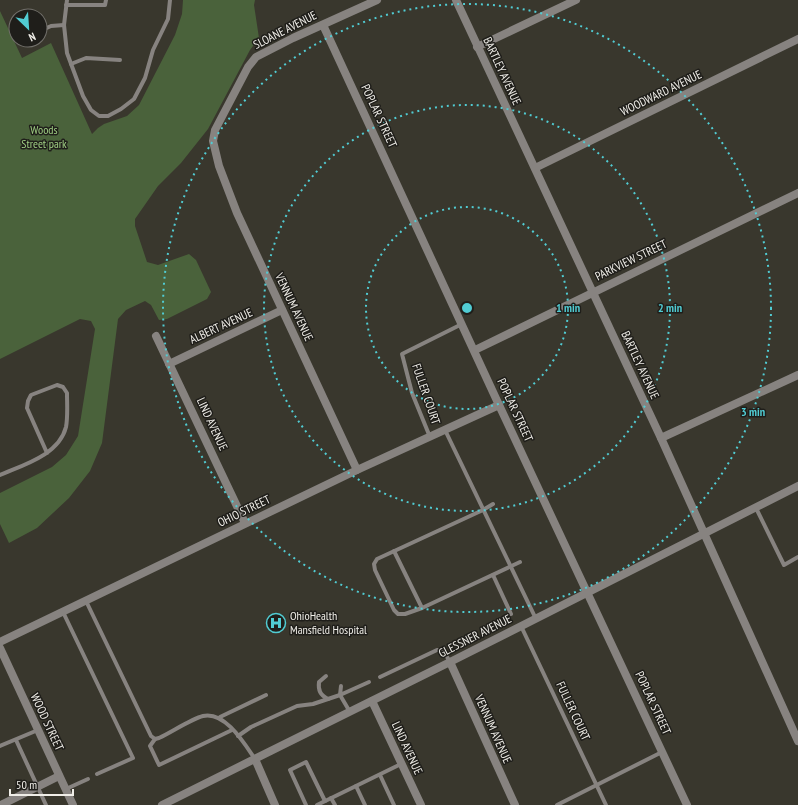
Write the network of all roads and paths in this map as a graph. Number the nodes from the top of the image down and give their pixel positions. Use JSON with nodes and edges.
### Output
{"nodes":[{"id":1,"x":67,"y":0,"type":"edge"},
{"id":2,"x":106,"y":0,"type":"edge"},
{"id":3,"x":170,"y":0,"type":"edge"},
{"id":4,"x":377,"y":0,"type":"edge"},
{"id":5,"x":456,"y":0,"type":"edge"},
{"id":6,"x":576,"y":0,"type":"edge"},
{"id":7,"x":66,"y":5,"type":"junction"},
{"id":8,"x":64,"y":25,"type":"junction"},
{"id":9,"x":323,"y":25,"type":"junction"},
{"id":10,"x":48,"y":28,"type":"edge"},
{"id":11,"x":798,"y":39,"type":"edge"},
{"id":12,"x":477,"y":47,"type":"junction"},
{"id":13,"x":120,"y":60,"type":"dead end"},
{"id":14,"x":71,"y":64,"type":"junction"},
{"id":15,"x":216,"y":152,"type":"joint"},
{"id":16,"x":534,"y":168,"type":"junction"},
{"id":17,"x":798,"y":192,"type":"edge"},
{"id":18,"x":593,"y":292,"type":"junction"},
{"id":19,"x":282,"y":310,"type":"junction"},
{"id":20,"x":462,"y":324,"type":"junction"},
{"id":21,"x":156,"y":336,"type":"dead end"},
{"id":22,"x":475,"y":350,"type":"junction"},
{"id":23,"x":169,"y":364,"type":"junction"},
{"id":24,"x":798,"y":375,"type":"edge"},
{"id":25,"x":499,"y":405,"type":"junction"},
{"id":26,"x":445,"y":430,"type":"junction"},
{"id":27,"x":430,"y":437,"type":"junction"},
{"id":28,"x":660,"y":438,"type":"junction"},
{"id":29,"x":47,"y":453,"type":"junction"},
{"id":30,"x":357,"y":470,"type":"junction"},
{"id":31,"x":0,"y":475,"type":"edge"},
{"id":32,"x":798,"y":486,"type":"edge"},
{"id":33,"x":493,"y":504,"type":"dead end"},
{"id":34,"x":756,"y":508,"type":"junction"},
{"id":35,"x":483,"y":510,"type":"junction"},
{"id":36,"x":245,"y":523,"type":"junction"},
{"id":37,"x":704,"y":533,"type":"junction"},
{"id":38,"x":394,"y":551,"type":"junction"},
{"id":39,"x":798,"y":557,"type":"edge"},
{"id":40,"x":520,"y":562,"type":"dead end"},
{"id":41,"x":510,"y":566,"type":"junction"},
{"id":42,"x":493,"y":575,"type":"junction"},
{"id":43,"x":587,"y":592,"type":"junction"},
{"id":44,"x":86,"y":601,"type":"junction"},
{"id":45,"x":422,"y":608,"type":"junction"},
{"id":46,"x":63,"y":612,"type":"junction"},
{"id":47,"x":512,"y":614,"type":"dead end"},
{"id":48,"x":536,"y":618,"type":"junction"},
{"id":49,"x":521,"y":626,"type":"junction"},
{"id":50,"x":0,"y":642,"type":"edge"},
{"id":51,"x":0,"y":648,"type":"edge"},
{"id":52,"x":450,"y":662,"type":"junction"},
{"id":53,"x":326,"y":676,"type":"dead end"},
{"id":54,"x":380,"y":677,"type":"dead end"},
{"id":55,"x":369,"y":682,"type":"dead end"},
{"id":56,"x":341,"y":686,"type":"dead end"},
{"id":57,"x":340,"y":694,"type":"junction"},
{"id":58,"x":266,"y":695,"type":"dead end"},
{"id":59,"x":328,"y":699,"type":"junction"},
{"id":60,"x":372,"y":701,"type":"junction"},
{"id":61,"x":350,"y":712,"type":"junction"},
{"id":62,"x":220,"y":717,"type":"junction"},
{"id":63,"x":38,"y":730,"type":"junction"},
{"id":64,"x":232,"y":730,"type":"junction"},
{"id":65,"x":238,"y":736,"type":"junction"},
{"id":66,"x":155,"y":739,"type":"junction"},
{"id":67,"x":16,"y":740,"type":"junction"},
{"id":68,"x":798,"y":741,"type":"edge"},
{"id":69,"x":0,"y":746,"type":"edge"},
{"id":70,"x":662,"y":752,"type":"junction"},
{"id":71,"x":255,"y":759,"type":"junction"},
{"id":72,"x":401,"y":764,"type":"junction"},
{"id":73,"x":97,"y":774,"type":"dead end"},
{"id":74,"x":380,"y":775,"type":"junction"},
{"id":75,"x":59,"y":776,"type":"junction"},
{"id":76,"x":88,"y":779,"type":"dead end"},
{"id":77,"x":356,"y":786,"type":"junction"},
{"id":78,"x":597,"y":786,"type":"junction"},
{"id":79,"x":38,"y":787,"type":"junction"},
{"id":80,"x":65,"y":789,"type":"junction"},
{"id":81,"x":331,"y":798,"type":"junction"},
{"id":82,"x":325,"y":801,"type":"junction"},
{"id":83,"x":1,"y":805,"type":"edge"},
{"id":84,"x":46,"y":805,"type":"edge"},
{"id":85,"x":73,"y":805,"type":"edge"},
{"id":86,"x":162,"y":805,"type":"edge"},
{"id":87,"x":275,"y":805,"type":"edge"},
{"id":88,"x":306,"y":805,"type":"edge"},
{"id":89,"x":317,"y":805,"type":"edge"},
{"id":90,"x":335,"y":805,"type":"edge"},
{"id":91,"x":365,"y":805,"type":"edge"},
{"id":92,"x":394,"y":805,"type":"edge"},
{"id":93,"x":421,"y":805,"type":"edge"},
{"id":94,"x":515,"y":805,"type":"edge"},
{"id":95,"x":557,"y":805,"type":"edge"},
{"id":96,"x":606,"y":805,"type":"edge"},
{"id":97,"x":687,"y":805,"type":"edge"}],
"edges":[{"from":1,"to":7,"type":"lane"},
{"from":2,"to":7,"type":"lane"},
{"from":3,"to":14,"type":"lane"},
{"from":4,"to":9,"type":"street","name":"SLOANE AVENUE"},
{"from":5,"to":12,"type":"street","name":"BARTLEY AVENUE"},
{"from":6,"to":12,"type":"street"},
{"from":7,"to":8,"type":"lane"},
{"from":8,"to":10,"type":"lane"},
{"from":8,"to":14,"type":"lane"},
{"from":9,"to":15,"type":"street","name":"SLOANE AVENUE"},
{"from":9,"to":20,"type":"street","name":"POPLAR STREET"},
{"from":11,"to":16,"type":"street","name":"WOODWARD AVENUE"},
{"from":12,"to":16,"type":"street","name":"BARTLEY AVENUE"},
{"from":13,"to":14,"type":"lane"},
{"from":15,"to":19,"type":"street","name":"VENNUM AVENUE"},
{"from":16,"to":18,"type":"street","name":"BARTLEY AVENUE"},
{"from":17,"to":18,"type":"street","name":"PARKVIEW STREET"},
{"from":18,"to":22,"type":"street","name":"PARKVIEW STREET"},
{"from":18,"to":28,"type":"street","name":"BARTLEY AVENUE"},
{"from":19,"to":23,"type":"street","name":"ALBERT AVENUE"},
{"from":19,"to":30,"type":"street","name":"VENNUM AVENUE"},
{"from":20,"to":22,"type":"street","name":"POPLAR STREET"},
{"from":20,"to":27,"type":"lane","name":"FULLER COURT"},
{"from":21,"to":23,"type":"street","name":"LIND AVENUE"},
{"from":22,"to":25,"type":"street","name":"POPLAR STREET"},
{"from":23,"to":36,"type":"street","name":"LIND AVENUE"},
{"from":24,"to":28,"type":"street"},
{"from":25,"to":26,"type":"street","name":"OHIO STREET"},
{"from":25,"to":43,"type":"street","name":"POPLAR STREET"},
{"from":26,"to":27,"type":"street","name":"OHIO STREET"},
{"from":26,"to":35,"type":"lane"},
{"from":27,"to":30,"type":"street","name":"OHIO STREET"},
{"from":28,"to":37,"type":"street","name":"BARTLEY AVENUE"},
{"from":29,"to":29,"type":"lane"},
{"from":29,"to":31,"type":"lane"},
{"from":30,"to":36,"type":"street","name":"OHIO STREET"},
{"from":32,"to":34,"type":"street","name":"GLESSNER AVENUE"},
{"from":33,"to":35,"type":"lane"},
{"from":34,"to":37,"type":"street","name":"GLESSNER AVENUE"},
{"from":34,"to":39,"type":"lane"},
{"from":35,"to":38,"type":"lane"},
{"from":35,"to":41,"type":"lane"},
{"from":36,"to":44,"type":"street","name":"OHIO STREET"},
{"from":37,"to":43,"type":"street","name":"GLESSNER AVENUE"},
{"from":37,"to":68,"type":"street","name":"BARTLEY AVENUE"},
{"from":38,"to":45,"type":"lane"},
{"from":38,"to":45,"type":"lane"},
{"from":40,"to":41,"type":"lane"},
{"from":41,"to":42,"type":"lane"},
{"from":41,"to":48,"type":"lane"},
{"from":42,"to":45,"type":"lane"},
{"from":42,"to":47,"type":"lane"},
{"from":43,"to":48,"type":"street","name":"GLESSNER AVENUE"},
{"from":43,"to":70,"type":"street","name":"POPLAR STREET"},
{"from":44,"to":46,"type":"street","name":"OHIO STREET"},
{"from":44,"to":66,"type":"lane"},
{"from":46,"to":50,"type":"street","name":"OHIO STREET"},
{"from":46,"to":73,"type":"lane"},
{"from":48,"to":49,"type":"street","name":"GLESSNER AVENUE"},
{"from":49,"to":52,"type":"street","name":"GLESSNER AVENUE"},
{"from":49,"to":78,"type":"lane","name":"FULLER COURT"},
{"from":51,"to":63,"type":"street","name":"WOOD STREET"},
{"from":52,"to":54,"type":"lane"},
{"from":52,"to":60,"type":"street","name":"GLESSNER AVENUE"},
{"from":52,"to":94,"type":"street","name":"VENNUM AVENUE"},
{"from":53,"to":59,"type":"lane"},
{"from":55,"to":57,"type":"lane"},
{"from":56,"to":57,"type":"lane"},
{"from":57,"to":59,"type":"lane"},
{"from":57,"to":61,"type":"lane"},
{"from":58,"to":62,"type":"lane"},
{"from":59,"to":65,"type":"lane"},
{"from":60,"to":61,"type":"street","name":"GLESSNER AVENUE"},
{"from":60,"to":72,"type":"street","name":"LIND AVENUE"},
{"from":61,"to":71,"type":"street","name":"GLESSNER AVENUE"},
{"from":62,"to":64,"type":"lane"},
{"from":62,"to":66,"type":"lane"},
{"from":63,"to":67,"type":"lane"},
{"from":63,"to":75,"type":"street","name":"WOOD STREET"},
{"from":64,"to":65,"type":"lane"},
{"from":64,"to":66,"type":"lane"},
{"from":65,"to":71,"type":"lane"},
{"from":67,"to":69,"type":"lane"},
{"from":67,"to":79,"type":"lane"},
{"from":70,"to":78,"type":"lane"},
{"from":70,"to":97,"type":"street","name":"POPLAR STREET"},
{"from":71,"to":86,"type":"street","name":"GLESSNER AVENUE"},
{"from":71,"to":87,"type":"street"},
{"from":72,"to":74,"type":"lane"},
{"from":72,"to":93,"type":"street","name":"LIND AVENUE"},
{"from":74,"to":77,"type":"lane"},
{"from":74,"to":92,"type":"lane"},
{"from":75,"to":79,"type":"street"},
{"from":75,"to":80,"type":"street","name":"WOOD STREET"},
{"from":76,"to":80,"type":"lane"},
{"from":77,"to":81,"type":"lane"},
{"from":77,"to":91,"type":"lane"},
{"from":78,"to":95,"type":"lane"},
{"from":78,"to":96,"type":"lane","name":"FULLER COURT"},
{"from":79,"to":83,"type":"street"},
{"from":79,"to":84,"type":"lane"},
{"from":80,"to":85,"type":"street","name":"WOOD STREET"},
{"from":81,"to":82,"type":"lane"},
{"from":81,"to":90,"type":"lane"},
{"from":82,"to":88,"type":"lane"},
{"from":82,"to":89,"type":"lane"}]}
